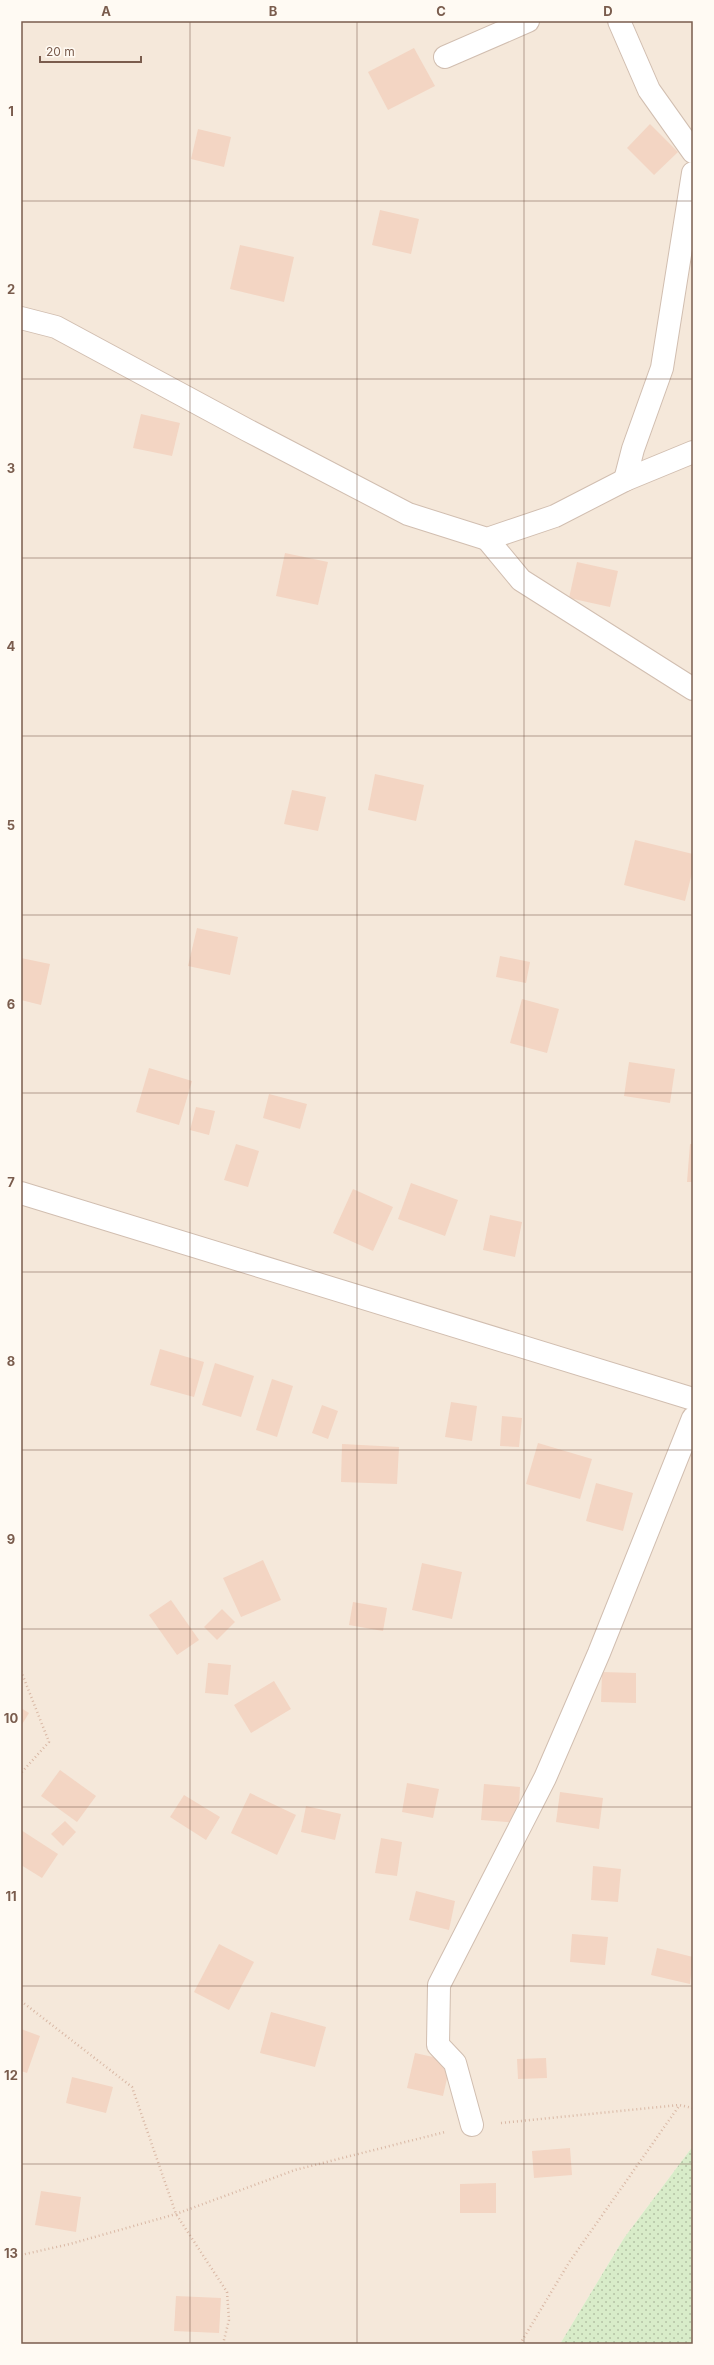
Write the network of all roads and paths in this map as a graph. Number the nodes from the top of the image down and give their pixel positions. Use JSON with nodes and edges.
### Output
{"nodes":[{"id":1,"x":528,"y":21,"type":"edge"},
{"id":2,"x":619,"y":21,"type":"edge"},
{"id":3,"x":445,"y":57,"type":"dead end"},
{"id":4,"x":693,"y":152,"type":"edge"},
{"id":5,"x":693,"y":173,"type":"edge"},
{"id":6,"x":21,"y":318,"type":"edge"},
{"id":7,"x":693,"y":452,"type":"edge"},
{"id":8,"x":625,"y":480,"type":"junction"},
{"id":9,"x":486,"y":539,"type":"junction"},
{"id":10,"x":693,"y":689,"type":"edge"},
{"id":11,"x":21,"y":1193,"type":"edge"},
{"id":12,"x":693,"y":1399,"type":"edge"},
{"id":13,"x":693,"y":1418,"type":"edge"},
{"id":14,"x":21,"y":1671,"type":"edge"},
{"id":15,"x":21,"y":1773,"type":"edge"},
{"id":16,"x":21,"y":2001,"type":"edge"},
{"id":17,"x":679,"y":2105,"type":"junction"},
{"id":18,"x":693,"y":2108,"type":"edge"},
{"id":19,"x":472,"y":2125,"type":"junction"},
{"id":20,"x":176,"y":2214,"type":"junction"},
{"id":21,"x":21,"y":2255,"type":"edge"},
{"id":22,"x":223,"y":2344,"type":"edge"},
{"id":23,"x":520,"y":2344,"type":"edge"}],
"edges":[{"from":1,"to":3,"type":"street"},
{"from":2,"to":4,"type":"street"},
{"from":5,"to":8,"type":"street"},
{"from":6,"to":9,"type":"street"},
{"from":7,"to":8,"type":"street"},
{"from":8,"to":9,"type":"street"},
{"from":9,"to":10,"type":"street"},
{"from":11,"to":12,"type":"street"},
{"from":13,"to":19,"type":"street"},
{"from":14,"to":15,"type":"path"},
{"from":16,"to":20,"type":"path"},
{"from":17,"to":18,"type":"path"},
{"from":17,"to":19,"type":"path"},
{"from":17,"to":23,"type":"path"},
{"from":19,"to":20,"type":"path"},
{"from":20,"to":21,"type":"path"},
{"from":20,"to":22,"type":"path"}]}
